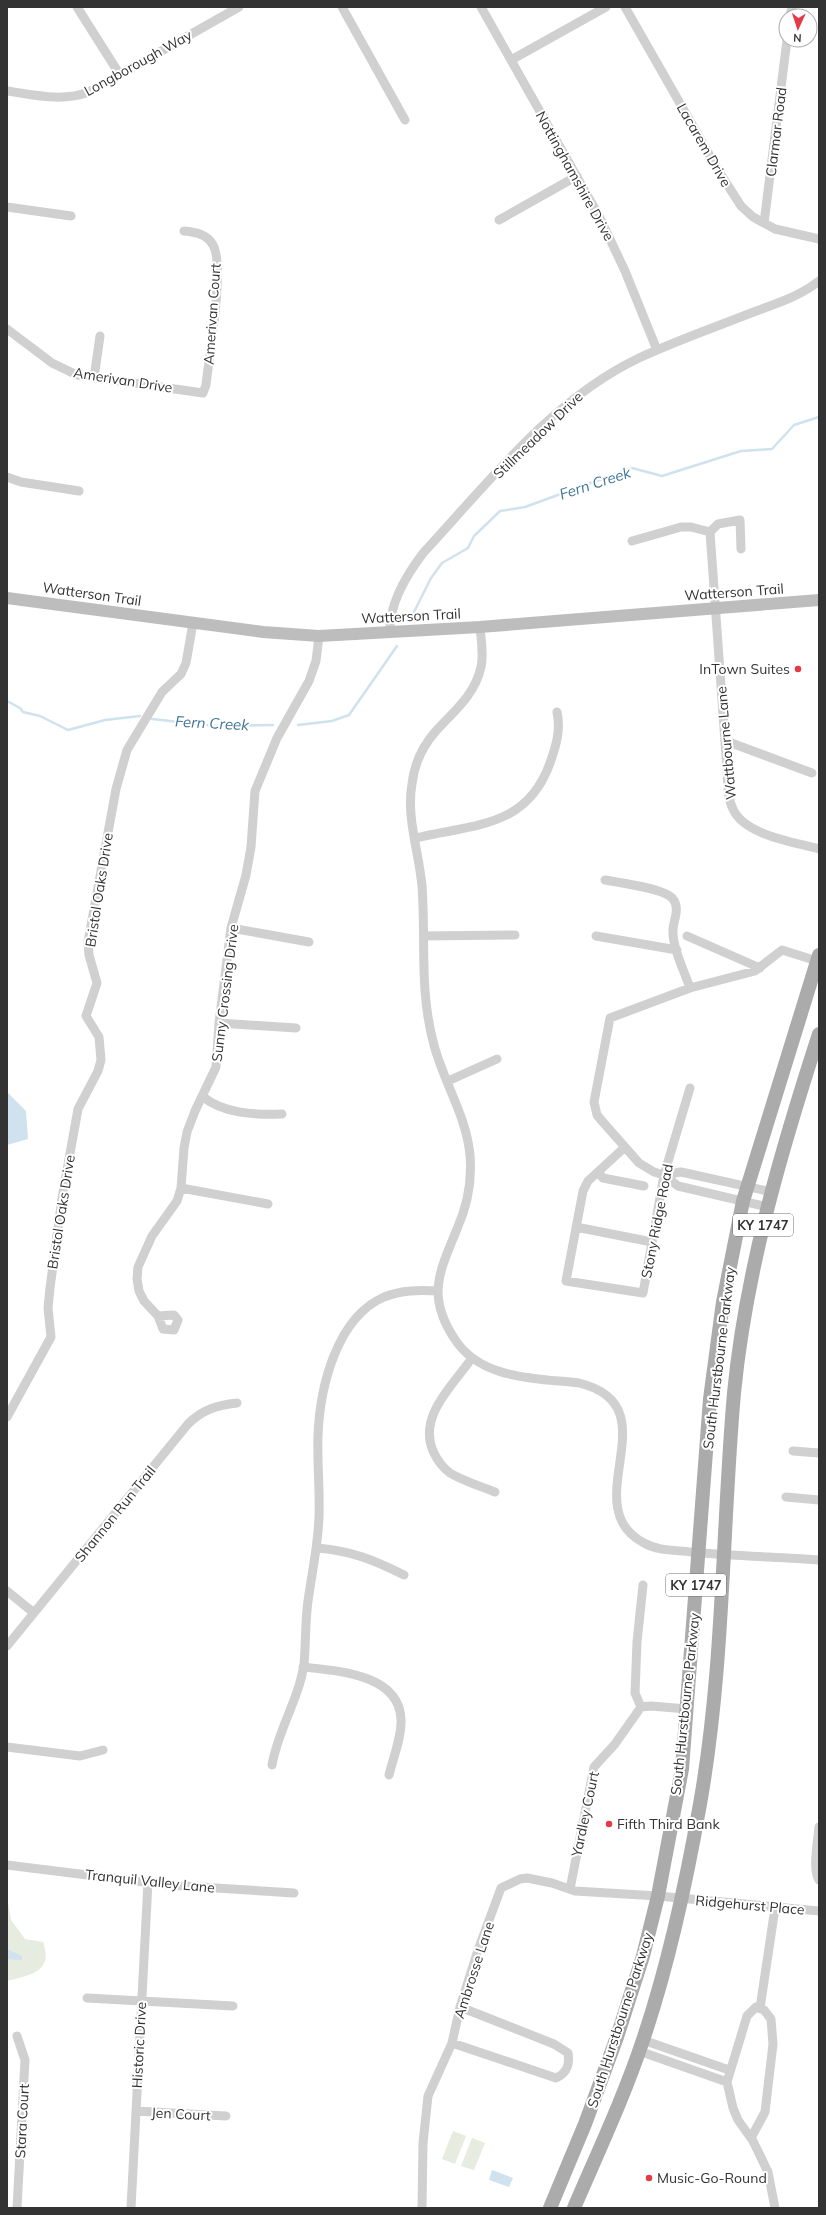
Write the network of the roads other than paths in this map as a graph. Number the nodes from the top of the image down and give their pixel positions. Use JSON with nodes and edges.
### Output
{"nodes":[{"id":1,"x":77,"y":7,"type":"edge"},
{"id":2,"x":239,"y":7,"type":"edge"},
{"id":3,"x":342,"y":7,"type":"edge"},
{"id":4,"x":481,"y":7,"type":"edge"},
{"id":5,"x":606,"y":7,"type":"edge"},
{"id":6,"x":625,"y":7,"type":"edge"},
{"id":7,"x":786,"y":48,"type":"edge"},
{"id":8,"x":511,"y":60,"type":"junction"},
{"id":9,"x":120,"y":75,"type":"junction"},
{"id":10,"x":7,"y":91,"type":"edge"},
{"id":11,"x":406,"y":120,"type":"dead end"},
{"id":12,"x":577,"y":176,"type":"junction"},
{"id":13,"x":7,"y":207,"type":"edge"},
{"id":14,"x":71,"y":216,"type":"dead end"},
{"id":15,"x":499,"y":220,"type":"dead end"},
{"id":16,"x":764,"y":223,"type":"junction"},
{"id":17,"x":184,"y":231,"type":"dead end"},
{"id":18,"x":819,"y":238,"type":"edge"},
{"id":19,"x":819,"y":281,"type":"edge"},
{"id":20,"x":7,"y":329,"type":"edge"},
{"id":21,"x":100,"y":336,"type":"dead end"},
{"id":22,"x":657,"y":350,"type":"junction"},
{"id":23,"x":94,"y":378,"type":"junction"},
{"id":24,"x":203,"y":393,"type":"joint"},
{"id":25,"x":7,"y":477,"type":"edge"},
{"id":26,"x":79,"y":491,"type":"dead end"},
{"id":27,"x":710,"y":532,"type":"junction"},
{"id":28,"x":632,"y":541,"type":"dead end"},
{"id":29,"x":741,"y":549,"type":"dead end"},
{"id":30,"x":7,"y":598,"type":"edge"},
{"id":31,"x":819,"y":600,"type":"edge"},
{"id":32,"x":715,"y":608,"type":"junction"},
{"id":33,"x":193,"y":623,"type":"junction"},
{"id":34,"x":480,"y":627,"type":"junction"},
{"id":35,"x":390,"y":632,"type":"junction"},
{"id":36,"x":319,"y":636,"type":"junction"},
{"id":37,"x":557,"y":712,"type":"dead end"},
{"id":38,"x":726,"y":741,"type":"junction"},
{"id":39,"x":812,"y":773,"type":"dead end"},
{"id":40,"x":416,"y":838,"type":"junction"},
{"id":41,"x":819,"y":849,"type":"edge"},
{"id":42,"x":606,"y":880,"type":"dead end"},
{"id":43,"x":231,"y":928,"type":"junction"},
{"id":44,"x":515,"y":935,"type":"dead end"},
{"id":45,"x":424,"y":936,"type":"junction"},
{"id":46,"x":596,"y":936,"type":"dead end"},
{"id":47,"x":687,"y":936,"type":"dead end"},
{"id":48,"x":309,"y":942,"type":"dead end"},
{"id":49,"x":677,"y":950,"type":"junction"},
{"id":50,"x":818,"y":958,"type":"edge"},
{"id":51,"x":760,"y":968,"type":"junction"},
{"id":52,"x":690,"y":988,"type":"junction"},
{"id":53,"x":219,"y":1023,"type":"junction"},
{"id":54,"x":296,"y":1028,"type":"dead end"},
{"id":55,"x":819,"y":1034,"type":"edge"},
{"id":56,"x":497,"y":1059,"type":"dead end"},
{"id":57,"x":448,"y":1081,"type":"junction"},
{"id":58,"x":690,"y":1088,"type":"dead end"},
{"id":59,"x":202,"y":1096,"type":"junction"},
{"id":60,"x":282,"y":1114,"type":"dead end"},
{"id":61,"x":626,"y":1147,"type":"junction"},
{"id":62,"x":598,"y":1172,"type":"junction"},
{"id":63,"x":664,"y":1174,"type":"junction"},
{"id":64,"x":644,"y":1186,"type":"dead end"},
{"id":65,"x":748,"y":1186,"type":"junction"},
{"id":66,"x":181,"y":1188,"type":"junction"},
{"id":67,"x":772,"y":1192,"type":"junction"},
{"id":68,"x":743,"y":1201,"type":"junction"},
{"id":69,"x":268,"y":1204,"type":"dead end"},
{"id":70,"x":768,"y":1207,"type":"junction"},
{"id":71,"x":576,"y":1227,"type":"junction"},
{"id":72,"x":652,"y":1242,"type":"junction"},
{"id":73,"x":438,"y":1290,"type":"junction"},
{"id":74,"x":158,"y":1316,"type":"dead end"},
{"id":75,"x":472,"y":1358,"type":"junction"},
{"id":76,"x":237,"y":1403,"type":"dead end"},
{"id":77,"x":7,"y":1417,"type":"edge"},
{"id":78,"x":793,"y":1451,"type":"dead end"},
{"id":79,"x":819,"y":1453,"type":"edge"},
{"id":80,"x":495,"y":1492,"type":"dead end"},
{"id":81,"x":786,"y":1497,"type":"dead end"},
{"id":82,"x":819,"y":1500,"type":"edge"},
{"id":83,"x":318,"y":1548,"type":"junction"},
{"id":84,"x":699,"y":1553,"type":"junction"},
{"id":85,"x":723,"y":1555,"type":"junction"},
{"id":86,"x":819,"y":1560,"type":"edge"},
{"id":87,"x":404,"y":1574,"type":"dead end"},
{"id":88,"x":643,"y":1585,"type":"dead end"},
{"id":89,"x":7,"y":1591,"type":"edge"},
{"id":90,"x":34,"y":1613,"type":"junction"},
{"id":91,"x":7,"y":1646,"type":"edge"},
{"id":92,"x":303,"y":1667,"type":"junction"},
{"id":93,"x":641,"y":1707,"type":"junction"},
{"id":94,"x":687,"y":1709,"type":"junction"},
{"id":95,"x":7,"y":1747,"type":"edge"},
{"id":96,"x":102,"y":1750,"type":"dead end"},
{"id":97,"x":272,"y":1765,"type":"dead end"},
{"id":98,"x":389,"y":1776,"type":"dead end"},
{"id":99,"x":819,"y":1827,"type":"edge"},
{"id":100,"x":7,"y":1864,"type":"edge"},
{"id":101,"x":819,"y":1880,"type":"edge"},
{"id":102,"x":148,"y":1882,"type":"junction"},
{"id":103,"x":570,"y":1889,"type":"junction"},
{"id":104,"x":294,"y":1893,"type":"dead end"},
{"id":105,"x":658,"y":1896,"type":"junction"},
{"id":106,"x":682,"y":1899,"type":"junction"},
{"id":107,"x":775,"y":1908,"type":"junction"},
{"id":108,"x":819,"y":1911,"type":"edge"},
{"id":109,"x":87,"y":1998,"type":"dead end"},
{"id":110,"x":142,"y":2001,"type":"junction"},
{"id":111,"x":233,"y":2006,"type":"dead end"},
{"id":112,"x":460,"y":2007,"type":"junction"},
{"id":113,"x":760,"y":2008,"type":"junction"},
{"id":114,"x":18,"y":2036,"type":"dead end"},
{"id":115,"x":452,"y":2043,"type":"junction"},
{"id":116,"x":641,"y":2046,"type":"junction"},
{"id":117,"x":730,"y":2070,"type":"junction"},
{"id":118,"x":727,"y":2082,"type":"junction"},
{"id":119,"x":136,"y":2111,"type":"junction"},
{"id":120,"x":226,"y":2116,"type":"dead end"},
{"id":121,"x":751,"y":2138,"type":"junction"},
{"id":122,"x":17,"y":2208,"type":"edge"},
{"id":123,"x":131,"y":2208,"type":"edge"},
{"id":124,"x":422,"y":2208,"type":"edge"},
{"id":125,"x":550,"y":2208,"type":"edge"},
{"id":126,"x":574,"y":2208,"type":"edge"},
{"id":127,"x":775,"y":2208,"type":"edge"}],
"edges":[{"from":1,"to":9,"type":"street"},
{"from":2,"to":9,"type":"street","name":"Longborough Way"},
{"from":3,"to":11,"type":"street"},
{"from":4,"to":8,"type":"street","name":"Nottinghamshire Drive"},
{"from":5,"to":8,"type":"street"},
{"from":6,"to":16,"type":"street","name":"Lacarem Drive"},
{"from":7,"to":16,"type":"street","name":"Clarmar Road"},
{"from":8,"to":12,"type":"street","name":"Nottinghamshire Drive"},
{"from":9,"to":10,"type":"street","name":"Longborough Way"},
{"from":12,"to":15,"type":"street"},
{"from":12,"to":22,"type":"street","name":"Nottinghamshire Drive"},
{"from":13,"to":14,"type":"street"},
{"from":16,"to":18,"type":"street","name":"Lacarem Drive"},
{"from":17,"to":24,"type":"street","name":"Amerivan Court"},
{"from":19,"to":22,"type":"street","name":"Stillmeadow Drive"},
{"from":20,"to":23,"type":"street","name":"Amerivan Drive"},
{"from":21,"to":23,"type":"street"},
{"from":22,"to":35,"type":"street","name":"Stillmeadow Drive"},
{"from":23,"to":24,"type":"street","name":"Amerivan Drive"},
{"from":25,"to":26,"type":"street"},
{"from":27,"to":28,"type":"street"},
{"from":27,"to":29,"type":"street"},
{"from":27,"to":32,"type":"street","name":"Wattbourne Lane"},
{"from":30,"to":33,"type":"main road","name":"Watterson Trail"},
{"from":31,"to":32,"type":"main road","name":"Watterson Trail"},
{"from":32,"to":34,"type":"main road","name":"Watterson Trail"},
{"from":32,"to":38,"type":"street","name":"Wattbourne Lane"},
{"from":33,"to":36,"type":"main road","name":"Watterson Trail"},
{"from":33,"to":77,"type":"street","name":"Bristol Oaks Drive"},
{"from":34,"to":35,"type":"main road","name":"Watterson Trail"},
{"from":34,"to":40,"type":"street"},
{"from":35,"to":36,"type":"main road","name":"Watterson Trail"},
{"from":36,"to":43,"type":"street","name":"Sunny Crossing Drive"},
{"from":37,"to":40,"type":"street"},
{"from":38,"to":39,"type":"street"},
{"from":38,"to":41,"type":"street","name":"Wattbourne Lane"},
{"from":40,"to":45,"type":"street"},
{"from":42,"to":49,"type":"street"},
{"from":43,"to":48,"type":"street"},
{"from":43,"to":53,"type":"street","name":"Sunny Crossing Drive"},
{"from":44,"to":45,"type":"street"},
{"from":45,"to":57,"type":"street"},
{"from":46,"to":49,"type":"street"},
{"from":47,"to":51,"type":"street"},
{"from":49,"to":52,"type":"street"},
{"from":50,"to":51,"type":"street"},
{"from":50,"to":65,"type":"main road","name":"South Hurstbourne Parkway","number":"KY 1747"},
{"from":51,"to":52,"type":"street"},
{"from":52,"to":61,"type":"street"},
{"from":53,"to":54,"type":"street"},
{"from":53,"to":59,"type":"street","name":"Sunny Crossing Drive"},
{"from":55,"to":67,"type":"main road","name":"South Hurstbourne Parkway","number":"KY 1747"},
{"from":56,"to":57,"type":"street"},
{"from":57,"to":73,"type":"street"},
{"from":58,"to":63,"type":"street","name":"Stony Ridge Road"},
{"from":59,"to":60,"type":"street"},
{"from":59,"to":66,"type":"street","name":"Sunny Crossing Drive"},
{"from":61,"to":62,"type":"street","name":"Stony Ridge Road"},
{"from":61,"to":63,"type":"street"},
{"from":62,"to":64,"type":"street"},
{"from":62,"to":71,"type":"street","name":"Stony Ridge Road"},
{"from":63,"to":65,"type":"street"},
{"from":63,"to":68,"type":"street"},
{"from":63,"to":72,"type":"street","name":"Stony Ridge Road"},
{"from":65,"to":67,"type":"street"},
{"from":65,"to":68,"type":"main road","name":"South Hurstbourne Parkway","number":"KY 1747"},
{"from":66,"to":69,"type":"street"},
{"from":66,"to":74,"type":"street","name":"Sunny Crossing Drive"},
{"from":67,"to":70,"type":"main road","name":"South Hurstbourne Parkway","number":"KY 1747"},
{"from":68,"to":70,"type":"street"},
{"from":68,"to":84,"type":"main road","name":"South Hurstbourne Parkway","number":"KY 1747"},
{"from":70,"to":85,"type":"main road","name":"South Hurstbourne Parkway","number":"KY 1747"},
{"from":71,"to":72,"type":"street"},
{"from":71,"to":72,"type":"street","name":"Stony Ridge Road"},
{"from":73,"to":75,"type":"street"},
{"from":73,"to":83,"type":"street"},
{"from":75,"to":80,"type":"street"},
{"from":75,"to":84,"type":"street"},
{"from":76,"to":90,"type":"street","name":"Shannon Run Trail"},
{"from":78,"to":79,"type":"street"},
{"from":81,"to":82,"type":"street"},
{"from":83,"to":87,"type":"street"},
{"from":83,"to":92,"type":"street"},
{"from":84,"to":85,"type":"street"},
{"from":84,"to":94,"type":"main road","name":"South Hurstbourne Parkway","number":"KY 1747"},
{"from":85,"to":86,"type":"street"},
{"from":85,"to":106,"type":"main road","name":"South Hurstbourne Parkway","number":"KY 1747"},
{"from":88,"to":93,"type":"street"},
{"from":89,"to":90,"type":"street"},
{"from":90,"to":91,"type":"street","name":"Shannon Run Trail"},
{"from":92,"to":97,"type":"street"},
{"from":92,"to":98,"type":"street"},
{"from":93,"to":94,"type":"street"},
{"from":93,"to":103,"type":"street","name":"Yardley Court"},
{"from":94,"to":105,"type":"main road","name":"South Hurstbourne Parkway","number":"KY 1747"},
{"from":95,"to":96,"type":"street"},
{"from":99,"to":101,"type":"street"},
{"from":100,"to":102,"type":"street","name":"Tranquil Valley Lane"},
{"from":102,"to":104,"type":"street","name":"Tranquil Valley Lane"},
{"from":102,"to":110,"type":"street","name":"Historic Drive"},
{"from":103,"to":105,"type":"street","name":"Ambrosse Lane"},
{"from":103,"to":112,"type":"street","name":"Ambrosse Lane"},
{"from":105,"to":106,"type":"street","name":"Ridgehurst Place"},
{"from":105,"to":125,"type":"main road","name":"South Hurstbourne Parkway","number":"KY 1747"},
{"from":106,"to":107,"type":"street","name":"Ridgehurst Place"},
{"from":106,"to":116,"type":"main road","name":"South Hurstbourne Parkway","number":"KY 1747"},
{"from":107,"to":108,"type":"street","name":"Ridgehurst Place"},
{"from":107,"to":113,"type":"street"},
{"from":109,"to":110,"type":"street"},
{"from":110,"to":111,"type":"street"},
{"from":110,"to":119,"type":"street","name":"Historic Drive"},
{"from":112,"to":115,"type":"street","name":"Ambrosse Lane"},
{"from":112,"to":115,"type":"street"},
{"from":113,"to":117,"type":"street"},
{"from":113,"to":121,"type":"street"},
{"from":114,"to":122,"type":"street","name":"Stara Court"},
{"from":115,"to":124,"type":"street","name":"Ambrosse Lane"},
{"from":116,"to":117,"type":"street"},
{"from":116,"to":118,"type":"street"},
{"from":116,"to":126,"type":"main road","name":"South Hurstbourne Parkway","number":"KY 1747"},
{"from":117,"to":118,"type":"street"},
{"from":118,"to":121,"type":"street"},
{"from":119,"to":120,"type":"street","name":"Jen Court"},
{"from":119,"to":123,"type":"street","name":"Historic Drive"},
{"from":121,"to":127,"type":"street"}]}
